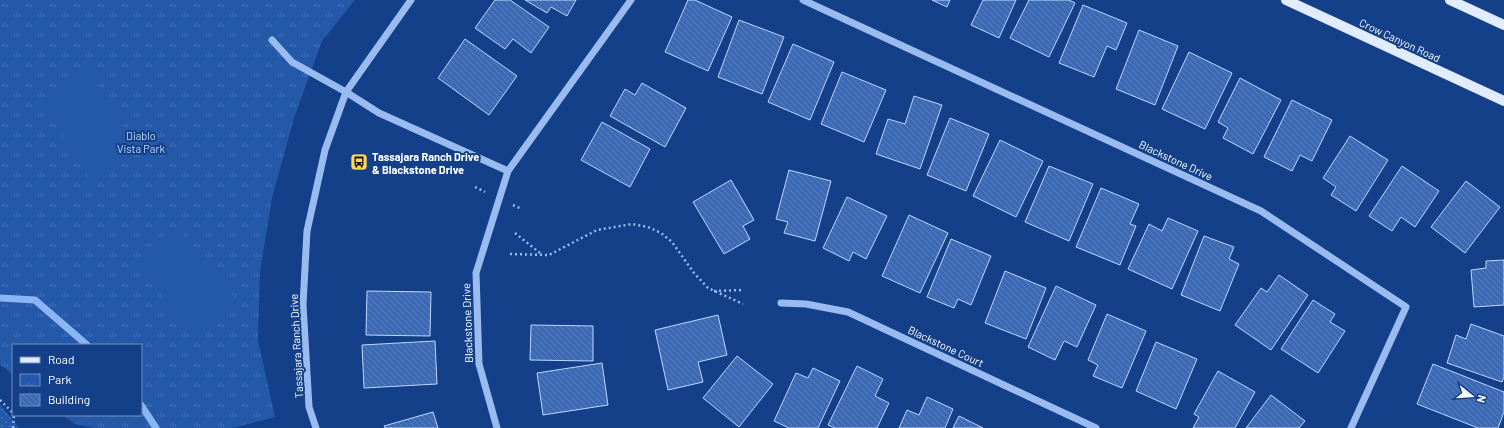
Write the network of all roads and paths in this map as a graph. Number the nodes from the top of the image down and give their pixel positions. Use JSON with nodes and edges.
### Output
{"nodes":[{"id":1,"x":411,"y":0,"type":"edge"},
{"id":2,"x":631,"y":0,"type":"edge"},
{"id":3,"x":803,"y":0,"type":"edge"},
{"id":4,"x":1286,"y":0,"type":"edge"},
{"id":5,"x":1450,"y":0,"type":"edge"},
{"id":6,"x":1504,"y":25,"type":"edge"},
{"id":7,"x":272,"y":40,"type":"dead end"},
{"id":8,"x":346,"y":92,"type":"junction"},
{"id":9,"x":1504,"y":102,"type":"edge"},
{"id":10,"x":508,"y":172,"type":"junction"},
{"id":11,"x":515,"y":233,"type":"dead end"},
{"id":12,"x":510,"y":254,"type":"dead end"},
{"id":13,"x":540,"y":254,"type":"junction"},
{"id":14,"x":744,"y":290,"type":"dead end"},
{"id":15,"x":714,"y":291,"type":"junction"},
{"id":16,"x":781,"y":303,"type":"dead end"},
{"id":17,"x":743,"y":304,"type":"dead end"},
{"id":18,"x":0,"y":400,"type":"edge"},
{"id":19,"x":12,"y":413,"type":"edge"},
{"id":20,"x":13,"y":416,"type":"edge"},
{"id":21,"x":13,"y":428,"type":"edge"},
{"id":22,"x":316,"y":428,"type":"edge"},
{"id":23,"x":497,"y":428,"type":"edge"},
{"id":24,"x":1096,"y":428,"type":"edge"},
{"id":25,"x":1351,"y":428,"type":"edge"}],
"edges":[{"from":1,"to":8,"type":"street","name":"Tassajara Ranch Drive"},
{"from":2,"to":10,"type":"street","name":"Blackstone Drive"},
{"from":3,"to":25,"type":"street","name":"Blackstone Drive"},
{"from":4,"to":9,"type":"main road","name":"Crow Canyon Road"},
{"from":5,"to":6,"type":"main road"},
{"from":7,"to":8,"type":"street"},
{"from":8,"to":10,"type":"street"},
{"from":8,"to":22,"type":"street","name":"Tassajara Ranch Drive"},
{"from":10,"to":23,"type":"street","name":"Blackstone Drive"},
{"from":11,"to":13,"type":"path"},
{"from":12,"to":13,"type":"path"},
{"from":13,"to":15,"type":"path"},
{"from":14,"to":15,"type":"path"},
{"from":15,"to":17,"type":"path"},
{"from":16,"to":24,"type":"street","name":"Blackstone Court"},
{"from":18,"to":19,"type":"path"},
{"from":20,"to":21,"type":"path"}]}
